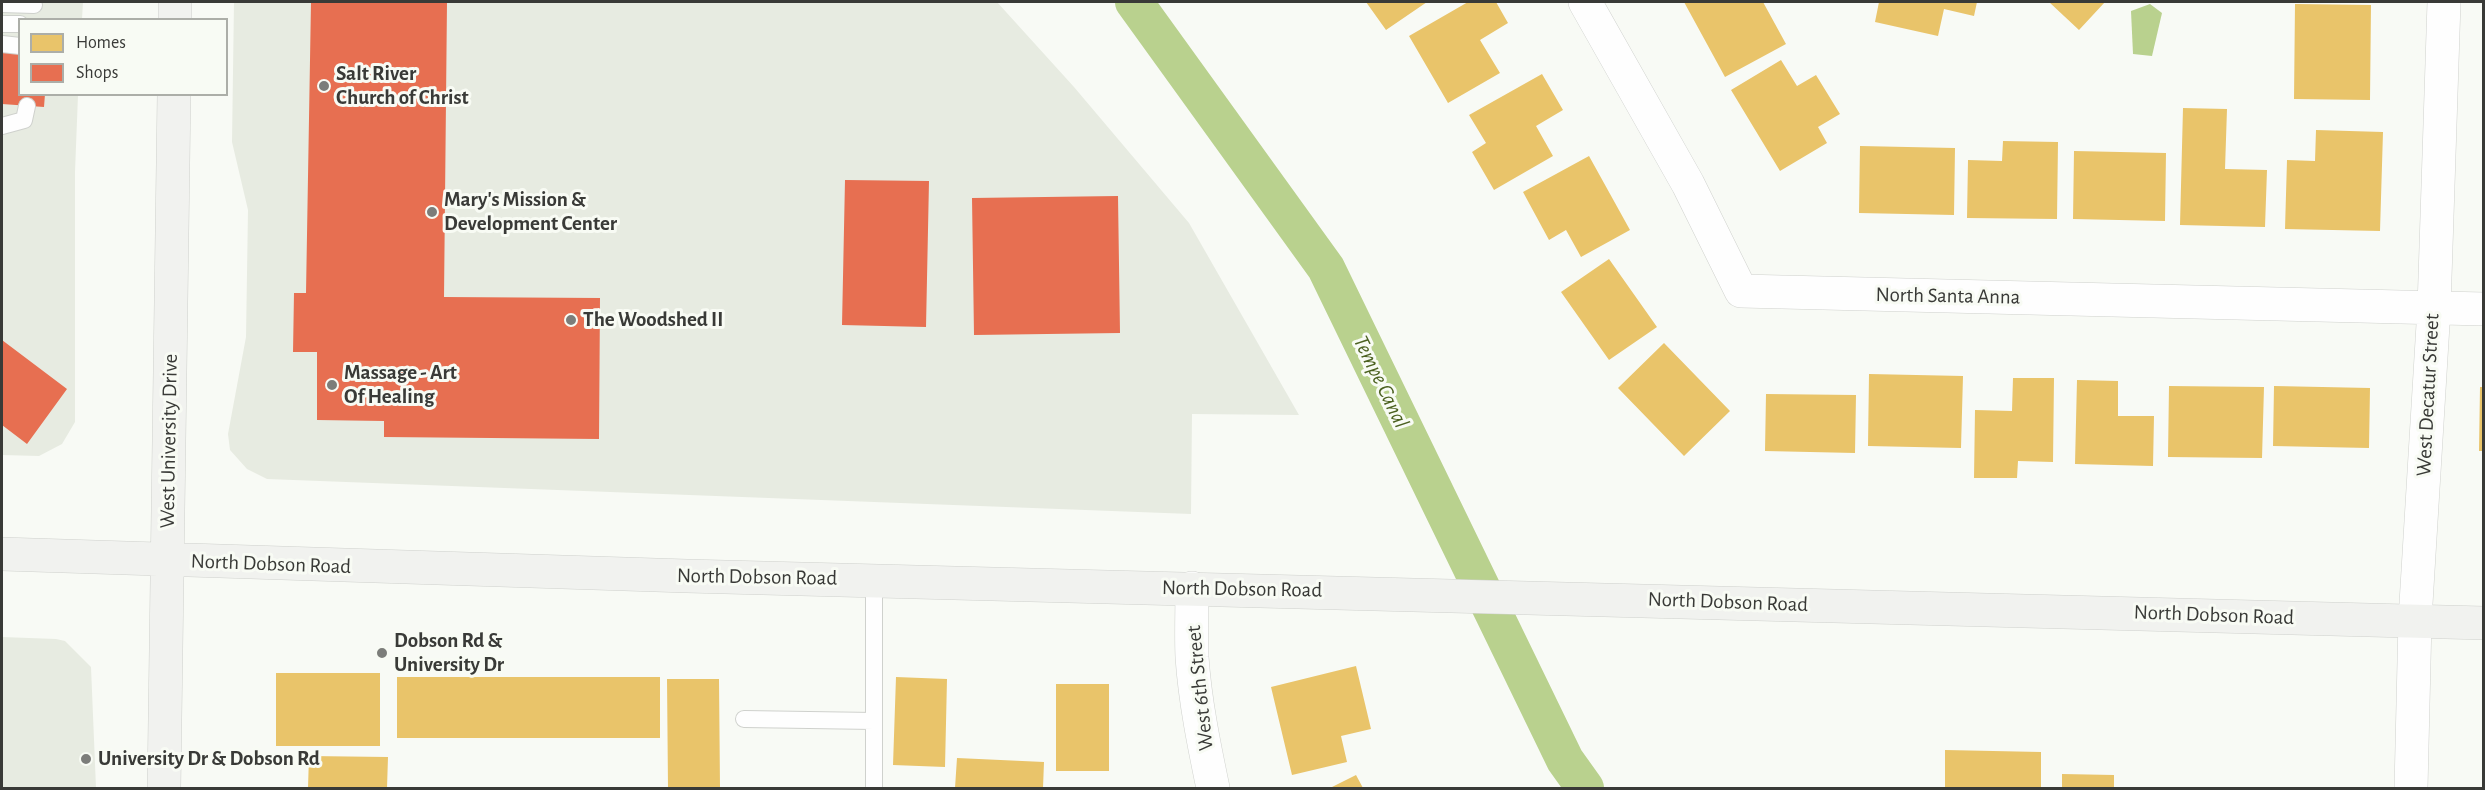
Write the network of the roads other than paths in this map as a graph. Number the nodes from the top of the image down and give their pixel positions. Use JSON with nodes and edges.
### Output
{"nodes":[{"id":1,"x":176,"y":2,"type":"edge"},
{"id":2,"x":1585,"y":2,"type":"edge"},
{"id":3,"x":2444,"y":2,"type":"edge"},
{"id":4,"x":2,"y":4,"type":"edge"},
{"id":5,"x":34,"y":5,"type":"dead end"},
{"id":6,"x":175,"y":18,"type":"edge"},
{"id":7,"x":2,"y":24,"type":"edge"},
{"id":8,"x":18,"y":24,"type":"edge"},
{"id":9,"x":2,"y":45,"type":"edge"},
{"id":10,"x":18,"y":46,"type":"edge"},
{"id":11,"x":174,"y":96,"type":"edge"},
{"id":12,"x":27,"y":106,"type":"dead end"},
{"id":13,"x":2,"y":126,"type":"edge"},
{"id":14,"x":2434,"y":308,"type":"junction"},
{"id":15,"x":2484,"y":309,"type":"edge"},
{"id":16,"x":2,"y":554,"type":"edge"},
{"id":17,"x":167,"y":561,"type":"junction"},
{"id":18,"x":874,"y":580,"type":"junction"},
{"id":19,"x":1192,"y":588,"type":"junction"},
{"id":20,"x":2415,"y":620,"type":"junction"},
{"id":21,"x":2484,"y":622,"type":"edge"},
{"id":22,"x":744,"y":720,"type":"dead end"},
{"id":23,"x":874,"y":721,"type":"junction"},
{"id":24,"x":164,"y":789,"type":"edge"},
{"id":25,"x":874,"y":789,"type":"edge"},
{"id":26,"x":1213,"y":789,"type":"edge"},
{"id":27,"x":2411,"y":789,"type":"edge"}],
"edges":[{"from":1,"to":6,"type":"main road"},
{"from":2,"to":14,"type":"street","name":"North Santa Anna"},
{"from":3,"to":14,"type":"street","name":"West Decatur Street"},
{"from":4,"to":5,"type":"lane"},
{"from":7,"to":8,"type":"lane"},
{"from":9,"to":10,"type":"lane"},
{"from":11,"to":17,"type":"main road","name":"West University Drive"},
{"from":12,"to":13,"type":"lane"},
{"from":14,"to":15,"type":"street","name":"North Santa Anna"},
{"from":14,"to":20,"type":"street","name":"West Decatur Street"},
{"from":16,"to":17,"type":"main road","name":"North Dobson Road"},
{"from":17,"to":18,"type":"main road","name":"North Dobson Road"},
{"from":17,"to":24,"type":"main road","name":"West University Drive"},
{"from":18,"to":19,"type":"main road","name":"North Dobson Road"},
{"from":18,"to":23,"type":"lane"},
{"from":19,"to":20,"type":"main road","name":"North Dobson Road"},
{"from":19,"to":26,"type":"street","name":"West 6th Street"},
{"from":20,"to":21,"type":"main road","name":"North Dobson Road"},
{"from":20,"to":27,"type":"street","name":"West Decatur Street"},
{"from":22,"to":23,"type":"lane"},
{"from":23,"to":25,"type":"lane"}]}
